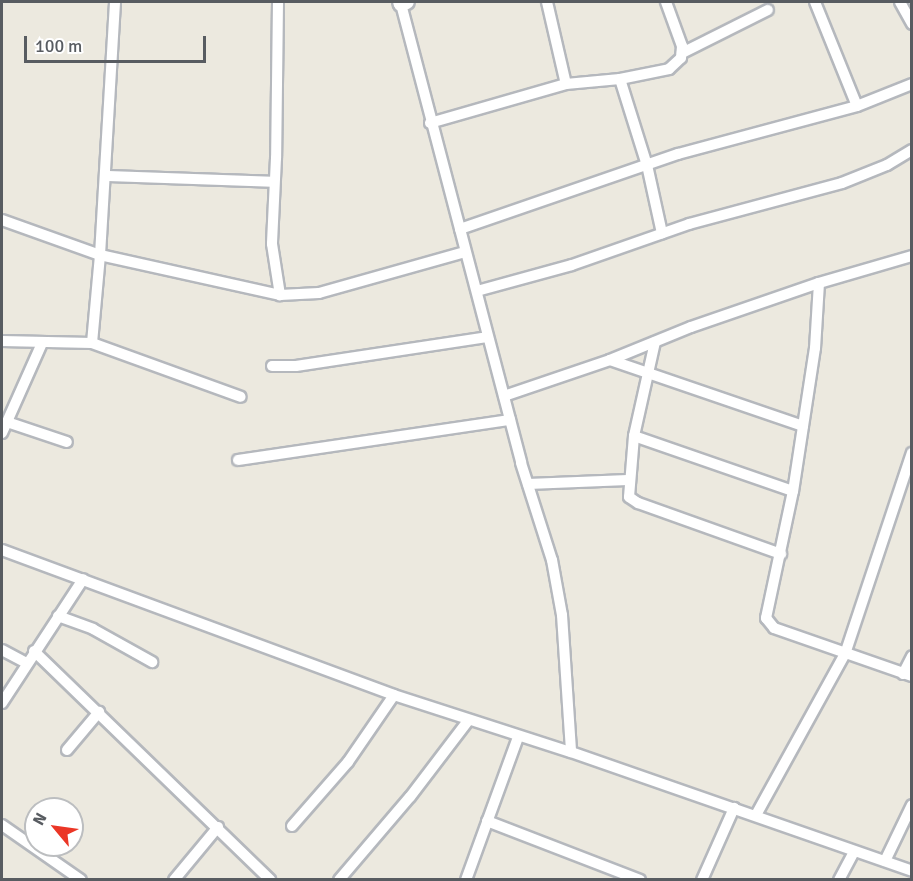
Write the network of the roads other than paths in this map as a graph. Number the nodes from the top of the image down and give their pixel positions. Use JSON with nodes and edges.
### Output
{"nodes":[{"id":1,"x":115,"y":2,"type":"edge"},
{"id":2,"x":278,"y":2,"type":"edge"},
{"id":3,"x":403,"y":2,"type":"edge"},
{"id":4,"x":547,"y":2,"type":"edge"},
{"id":5,"x":666,"y":2,"type":"edge"},
{"id":6,"x":815,"y":2,"type":"edge"},
{"id":7,"x":900,"y":2,"type":"edge"},
{"id":8,"x":768,"y":10,"type":"dead end"},
{"id":9,"x":912,"y":24,"type":"edge"},
{"id":10,"x":682,"y":52,"type":"junction"},
{"id":11,"x":620,"y":79,"type":"junction"},
{"id":12,"x":566,"y":84,"type":"junction"},
{"id":13,"x":912,"y":84,"type":"edge"},
{"id":14,"x":857,"y":106,"type":"junction"},
{"id":15,"x":430,"y":123,"type":"junction"},
{"id":16,"x":911,"y":154,"type":"edge"},
{"id":17,"x":646,"y":165,"type":"junction"},
{"id":18,"x":105,"y":176,"type":"junction"},
{"id":19,"x":274,"y":182,"type":"junction"},
{"id":20,"x":2,"y":220,"type":"edge"},
{"id":21,"x":460,"y":229,"type":"junction"},
{"id":22,"x":662,"y":232,"type":"junction"},
{"id":23,"x":465,"y":252,"type":"junction"},
{"id":24,"x":100,"y":255,"type":"junction"},
{"id":25,"x":912,"y":256,"type":"edge"},
{"id":26,"x":819,"y":283,"type":"junction"},
{"id":27,"x":477,"y":291,"type":"junction"},
{"id":28,"x":280,"y":295,"type":"junction"},
{"id":29,"x":487,"y":337,"type":"junction"},
{"id":30,"x":2,"y":341,"type":"edge"},
{"id":31,"x":655,"y":342,"type":"junction"},
{"id":32,"x":42,"y":343,"type":"junction"},
{"id":33,"x":92,"y":343,"type":"junction"},
{"id":34,"x":610,"y":360,"type":"junction"},
{"id":35,"x":272,"y":366,"type":"dead end"},
{"id":36,"x":648,"y":375,"type":"junction"},
{"id":37,"x":504,"y":396,"type":"junction"},
{"id":38,"x":241,"y":397,"type":"dead end"},
{"id":39,"x":510,"y":420,"type":"junction"},
{"id":40,"x":7,"y":422,"type":"junction"},
{"id":41,"x":802,"y":426,"type":"junction"},
{"id":42,"x":2,"y":433,"type":"edge"},
{"id":43,"x":634,"y":436,"type":"junction"},
{"id":44,"x":67,"y":442,"type":"dead end"},
{"id":45,"x":912,"y":453,"type":"edge"},
{"id":46,"x":238,"y":460,"type":"dead end"},
{"id":47,"x":628,"y":480,"type":"junction"},
{"id":48,"x":528,"y":484,"type":"junction"},
{"id":49,"x":793,"y":491,"type":"junction"},
{"id":50,"x":2,"y":549,"type":"edge"},
{"id":51,"x":781,"y":554,"type":"junction"},
{"id":52,"x":83,"y":579,"type":"junction"},
{"id":53,"x":58,"y":616,"type":"junction"},
{"id":54,"x":2,"y":650,"type":"edge"},
{"id":55,"x":34,"y":651,"type":"junction"},
{"id":56,"x":844,"y":654,"type":"junction"},
{"id":57,"x":912,"y":656,"type":"edge"},
{"id":58,"x":152,"y":662,"type":"dead end"},
{"id":59,"x":26,"y":663,"type":"junction"},
{"id":60,"x":908,"y":675,"type":"edge"},
{"id":61,"x":394,"y":695,"type":"junction"},
{"id":62,"x":2,"y":703,"type":"edge"},
{"id":63,"x":99,"y":712,"type":"junction"},
{"id":64,"x":468,"y":721,"type":"junction"},
{"id":65,"x":518,"y":737,"type":"junction"},
{"id":66,"x":67,"y":750,"type":"dead end"},
{"id":67,"x":571,"y":752,"type":"junction"},
{"id":68,"x":912,"y":805,"type":"edge"},
{"id":69,"x":734,"y":808,"type":"junction"},
{"id":70,"x":756,"y":815,"type":"junction"},
{"id":71,"x":487,"y":821,"type":"junction"},
{"id":72,"x":2,"y":825,"type":"edge"},
{"id":73,"x":292,"y":826,"type":"dead end"},
{"id":74,"x":218,"y":827,"type":"junction"},
{"id":75,"x":854,"y":852,"type":"junction"},
{"id":76,"x":885,"y":861,"type":"junction"},
{"id":77,"x":912,"y":871,"type":"edge"},
{"id":78,"x":81,"y":879,"type":"edge"},
{"id":79,"x":174,"y":879,"type":"edge"},
{"id":80,"x":268,"y":879,"type":"edge"},
{"id":81,"x":339,"y":879,"type":"edge"},
{"id":82,"x":466,"y":879,"type":"edge"},
{"id":83,"x":640,"y":879,"type":"edge"},
{"id":84,"x":702,"y":879,"type":"edge"},
{"id":85,"x":839,"y":879,"type":"edge"}],
"edges":[{"from":1,"to":18,"type":"street"},
{"from":2,"to":19,"type":"street"},
{"from":3,"to":15,"type":"street"},
{"from":4,"to":12,"type":"street"},
{"from":5,"to":10,"type":"street"},
{"from":6,"to":14,"type":"street"},
{"from":7,"to":9,"type":"street"},
{"from":8,"to":10,"type":"street"},
{"from":10,"to":11,"type":"street"},
{"from":11,"to":12,"type":"street"},
{"from":11,"to":17,"type":"street"},
{"from":12,"to":15,"type":"street"},
{"from":13,"to":14,"type":"street"},
{"from":14,"to":17,"type":"street"},
{"from":15,"to":21,"type":"street"},
{"from":16,"to":22,"type":"street"},
{"from":17,"to":21,"type":"street"},
{"from":17,"to":22,"type":"street"},
{"from":18,"to":19,"type":"street"},
{"from":18,"to":24,"type":"street"},
{"from":19,"to":28,"type":"street"},
{"from":20,"to":24,"type":"street"},
{"from":21,"to":23,"type":"street"},
{"from":22,"to":27,"type":"street"},
{"from":23,"to":27,"type":"street"},
{"from":23,"to":28,"type":"street"},
{"from":24,"to":28,"type":"street"},
{"from":24,"to":33,"type":"street"},
{"from":25,"to":26,"type":"street"},
{"from":26,"to":31,"type":"street"},
{"from":26,"to":41,"type":"street"},
{"from":27,"to":29,"type":"street"},
{"from":29,"to":35,"type":"street"},
{"from":29,"to":37,"type":"street"},
{"from":30,"to":32,"type":"street"},
{"from":31,"to":34,"type":"street"},
{"from":31,"to":36,"type":"street"},
{"from":32,"to":33,"type":"street"},
{"from":32,"to":40,"type":"street"},
{"from":33,"to":38,"type":"street"},
{"from":34,"to":36,"type":"street"},
{"from":34,"to":37,"type":"street"},
{"from":36,"to":41,"type":"street"},
{"from":36,"to":43,"type":"street"},
{"from":37,"to":39,"type":"street"},
{"from":39,"to":46,"type":"street"},
{"from":39,"to":48,"type":"street"},
{"from":40,"to":42,"type":"street"},
{"from":40,"to":44,"type":"street"},
{"from":41,"to":49,"type":"street"},
{"from":43,"to":47,"type":"street"},
{"from":43,"to":49,"type":"street"},
{"from":45,"to":56,"type":"street"},
{"from":47,"to":48,"type":"street"},
{"from":47,"to":51,"type":"street"},
{"from":48,"to":67,"type":"street"},
{"from":49,"to":51,"type":"street"},
{"from":50,"to":52,"type":"street"},
{"from":51,"to":56,"type":"street"},
{"from":52,"to":53,"type":"street"},
{"from":52,"to":61,"type":"street"},
{"from":53,"to":55,"type":"street"},
{"from":53,"to":58,"type":"street"},
{"from":54,"to":59,"type":"street"},
{"from":55,"to":59,"type":"street"},
{"from":55,"to":63,"type":"street"},
{"from":56,"to":60,"type":"street"},
{"from":56,"to":70,"type":"street"},
{"from":57,"to":60,"type":"street"},
{"from":59,"to":62,"type":"street"},
{"from":61,"to":64,"type":"street"},
{"from":61,"to":73,"type":"street"},
{"from":63,"to":66,"type":"street"},
{"from":63,"to":74,"type":"street"},
{"from":64,"to":65,"type":"street"},
{"from":64,"to":81,"type":"street"},
{"from":65,"to":67,"type":"street"},
{"from":65,"to":71,"type":"street"},
{"from":67,"to":69,"type":"street"},
{"from":68,"to":76,"type":"street"},
{"from":69,"to":70,"type":"street"},
{"from":69,"to":84,"type":"street"},
{"from":70,"to":75,"type":"street"},
{"from":71,"to":82,"type":"street"},
{"from":71,"to":83,"type":"street"},
{"from":72,"to":78,"type":"street"},
{"from":74,"to":79,"type":"street"},
{"from":74,"to":80,"type":"street"},
{"from":75,"to":76,"type":"street"},
{"from":75,"to":85,"type":"street"},
{"from":76,"to":77,"type":"street"}]}
